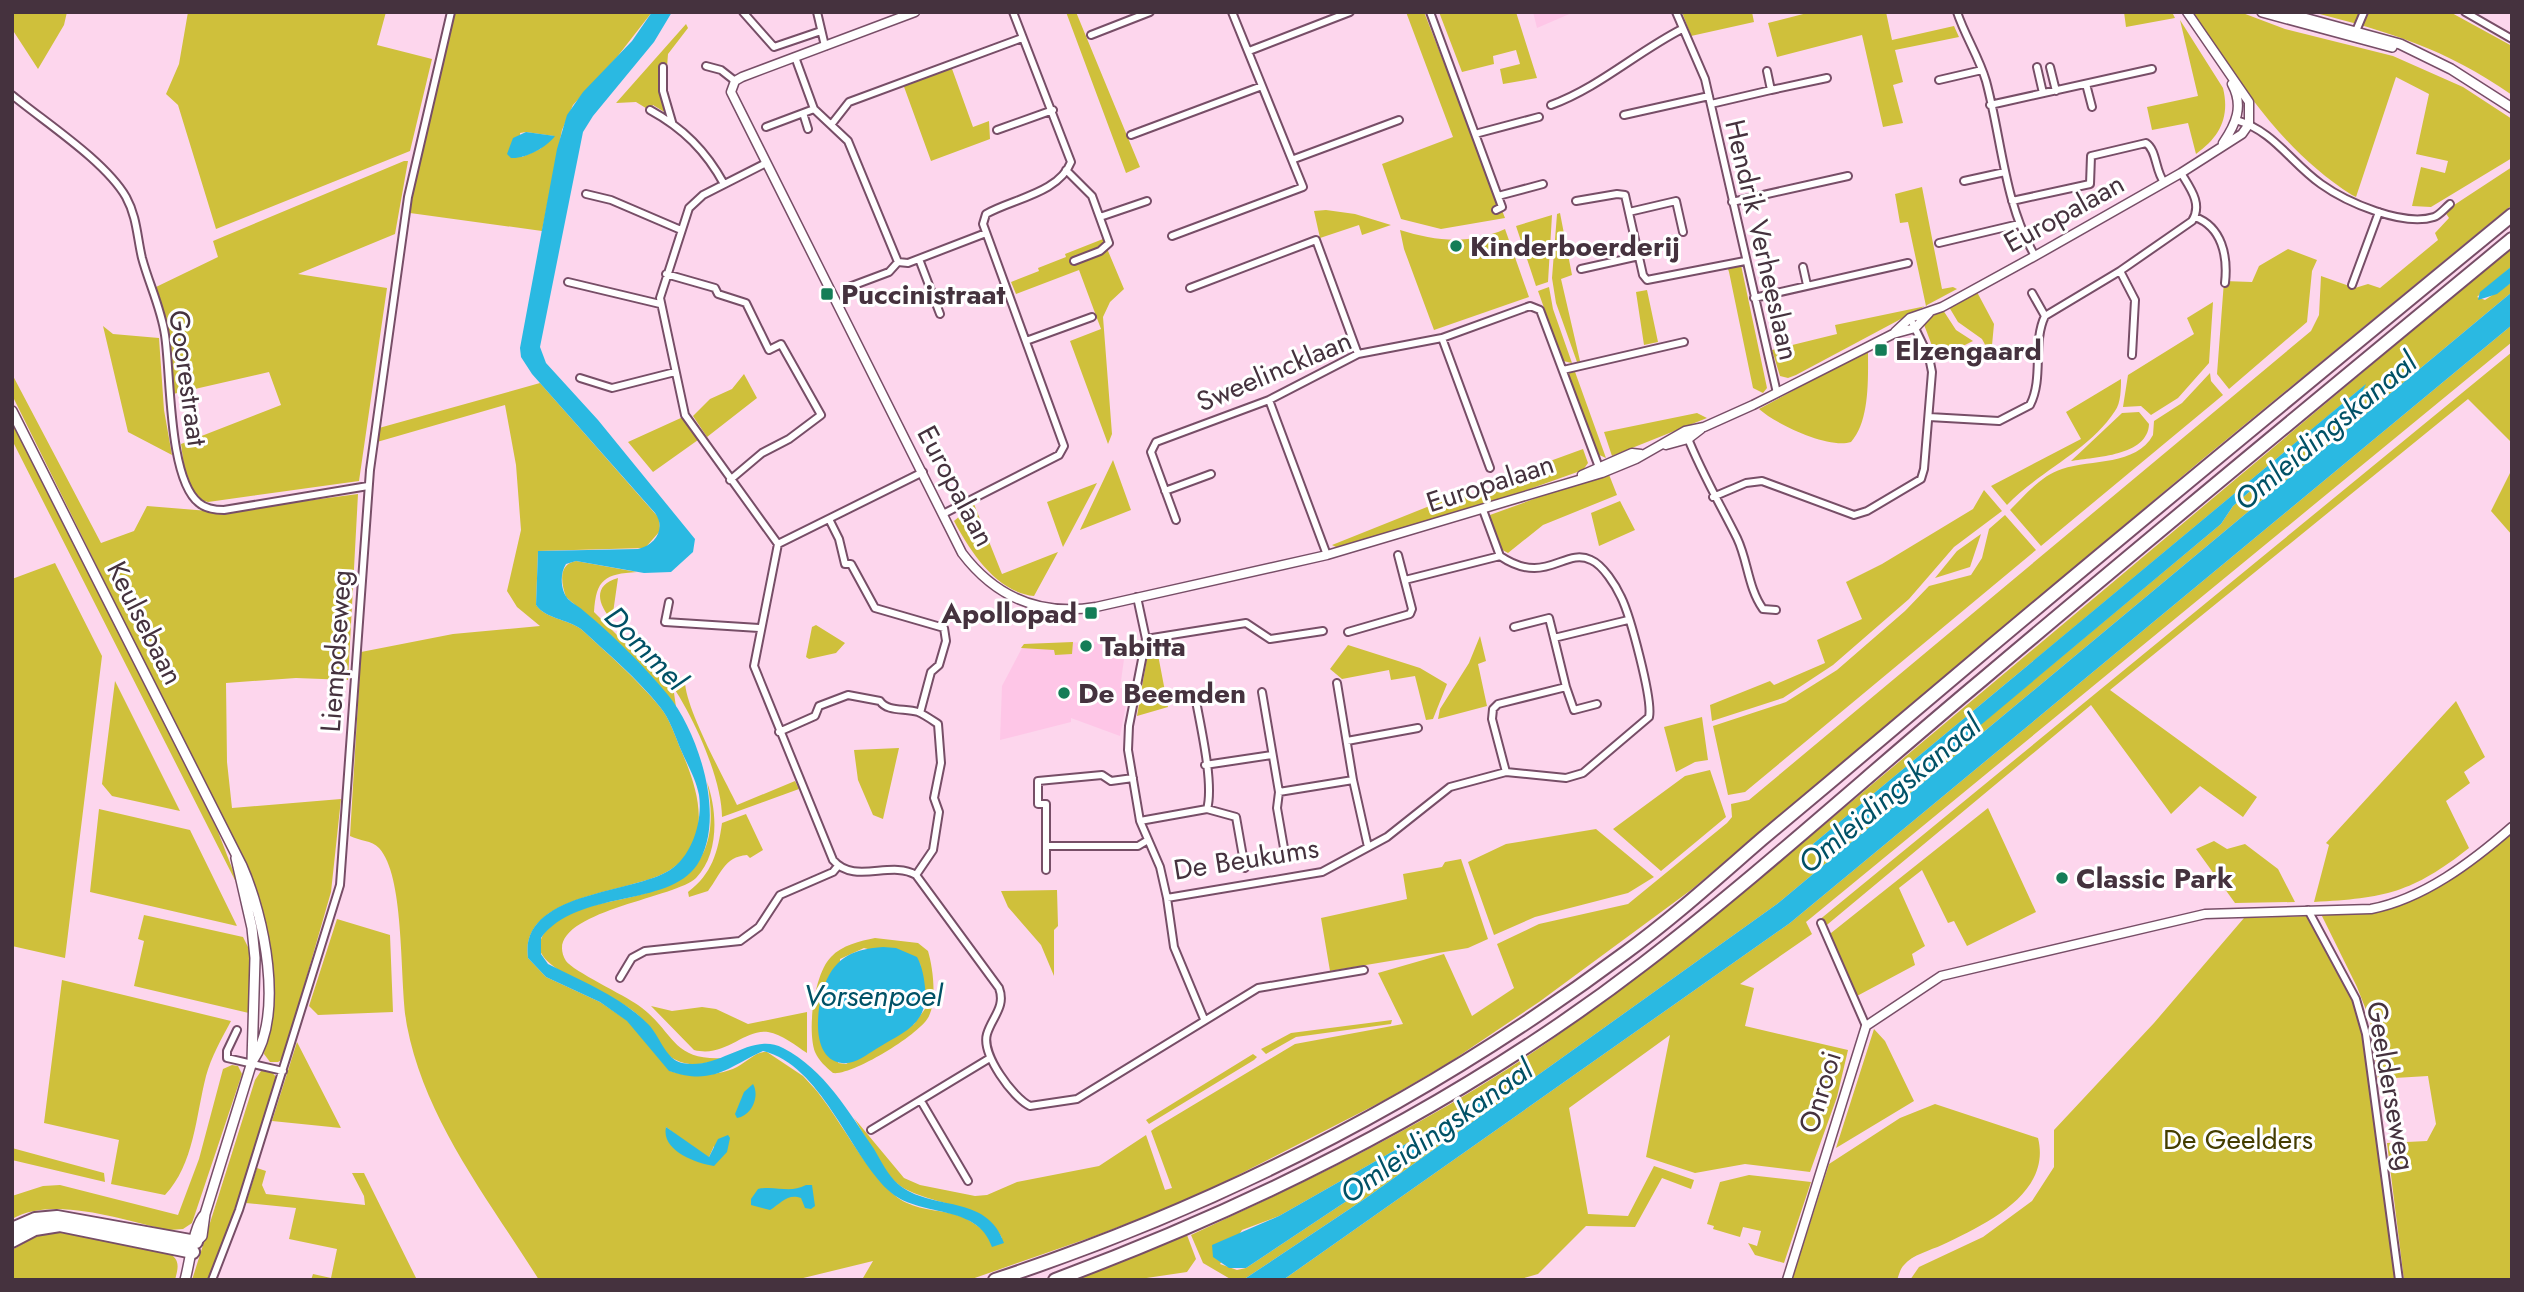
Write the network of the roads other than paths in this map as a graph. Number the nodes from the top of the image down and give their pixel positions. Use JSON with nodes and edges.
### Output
{"nodes":[{"id":1,"x":451,"y":12,"type":"edge"},
{"id":2,"x":743,"y":12,"type":"edge"},
{"id":3,"x":817,"y":12,"type":"edge"},
{"id":4,"x":915,"y":12,"type":"edge"},
{"id":5,"x":1013,"y":12,"type":"edge"},
{"id":6,"x":1150,"y":12,"type":"edge"},
{"id":7,"x":1232,"y":12,"type":"edge"},
{"id":8,"x":1350,"y":12,"type":"edge"},
{"id":9,"x":1430,"y":12,"type":"edge"},
{"id":10,"x":1676,"y":12,"type":"edge"},
{"id":11,"x":1957,"y":12,"type":"edge"},
{"id":12,"x":2262,"y":12,"type":"edge"},
{"id":13,"x":2282,"y":12,"type":"edge"},
{"id":14,"x":2364,"y":12,"type":"edge"},
{"id":15,"x":2465,"y":12,"type":"edge"},
{"id":16,"x":2188,"y":13,"type":"edge"},
{"id":17,"x":892,"y":16,"type":"edge"},
{"id":18,"x":1682,"y":29,"type":"junction"},
{"id":19,"x":821,"y":31,"type":"junction"},
{"id":20,"x":2356,"y":31,"type":"junction"},
{"id":21,"x":1091,"y":35,"type":"dead end"},
{"id":22,"x":2344,"y":35,"type":"junction"},
{"id":23,"x":1022,"y":38,"type":"junction"},
{"id":24,"x":2512,"y":38,"type":"edge"},
{"id":25,"x":825,"y":46,"type":"junction"},
{"id":26,"x":1249,"y":51,"type":"junction"},
{"id":27,"x":2418,"y":53,"type":"junction"},
{"id":28,"x":795,"y":57,"type":"junction"},
{"id":29,"x":706,"y":66,"type":"dead end"},
{"id":30,"x":2037,"y":66,"type":"dead end"},
{"id":31,"x":2050,"y":66,"type":"dead end"},
{"id":32,"x":663,"y":67,"type":"dead end"},
{"id":33,"x":2152,"y":69,"type":"dead end"},
{"id":34,"x":1767,"y":71,"type":"dead end"},
{"id":35,"x":1982,"y":71,"type":"junction"},
{"id":36,"x":2229,"y":74,"type":"junction"},
{"id":37,"x":1827,"y":78,"type":"dead end"},
{"id":38,"x":1939,"y":80,"type":"dead end"},
{"id":39,"x":735,"y":81,"type":"junction"},
{"id":40,"x":2086,"y":84,"type":"junction"},
{"id":41,"x":1262,"y":86,"type":"junction"},
{"id":42,"x":1771,"y":90,"type":"junction"},
{"id":43,"x":2056,"y":91,"type":"junction"},
{"id":44,"x":2043,"y":93,"type":"junction"},
{"id":45,"x":12,"y":95,"type":"edge"},
{"id":46,"x":1710,"y":100,"type":"junction"},
{"id":47,"x":1551,"y":105,"type":"dead end"},
{"id":48,"x":1990,"y":105,"type":"junction"},
{"id":49,"x":2092,"y":107,"type":"dead end"},
{"id":50,"x":2512,"y":108,"type":"edge"},
{"id":51,"x":650,"y":110,"type":"dead end"},
{"id":52,"x":814,"y":110,"type":"junction"},
{"id":53,"x":1053,"y":110,"type":"junction"},
{"id":54,"x":803,"y":113,"type":"junction"},
{"id":55,"x":1624,"y":115,"type":"dead end"},
{"id":56,"x":1539,"y":117,"type":"dead end"},
{"id":57,"x":1399,"y":120,"type":"dead end"},
{"id":58,"x":2236,"y":120,"type":"junction"},
{"id":59,"x":672,"y":122,"type":"junction"},
{"id":60,"x":2249,"y":124,"type":"junction"},
{"id":61,"x":831,"y":125,"type":"junction"},
{"id":62,"x":766,"y":127,"type":"dead end"},
{"id":63,"x":808,"y":129,"type":"dead end"},
{"id":64,"x":997,"y":130,"type":"dead end"},
{"id":65,"x":1475,"y":134,"type":"junction"},
{"id":66,"x":1131,"y":135,"type":"dead end"},
{"id":67,"x":2219,"y":148,"type":"junction"},
{"id":68,"x":1294,"y":159,"type":"junction"},
{"id":69,"x":766,"y":163,"type":"junction"},
{"id":70,"x":1066,"y":170,"type":"junction"},
{"id":71,"x":2005,"y":172,"type":"junction"},
{"id":72,"x":2181,"y":173,"type":"junction"},
{"id":73,"x":1847,"y":176,"type":"dead end"},
{"id":74,"x":1964,"y":181,"type":"dead end"},
{"id":75,"x":2164,"y":182,"type":"junction"},
{"id":76,"x":724,"y":184,"type":"junction"},
{"id":77,"x":1544,"y":184,"type":"dead end"},
{"id":78,"x":586,"y":194,"type":"dead end"},
{"id":79,"x":1498,"y":197,"type":"junction"},
{"id":80,"x":1147,"y":201,"type":"dead end"},
{"id":81,"x":1576,"y":201,"type":"dead end"},
{"id":82,"x":2012,"y":201,"type":"junction"},
{"id":83,"x":1732,"y":202,"type":"junction"},
{"id":84,"x":2451,"y":204,"type":"dead end"},
{"id":85,"x":1496,"y":211,"type":"dead end"},
{"id":86,"x":1629,"y":212,"type":"junction"},
{"id":87,"x":2379,"y":212,"type":"junction"},
{"id":88,"x":2512,"y":215,"type":"edge"},
{"id":89,"x":1100,"y":217,"type":"junction"},
{"id":90,"x":2195,"y":217,"type":"junction"},
{"id":91,"x":2019,"y":223,"type":"junction"},
{"id":92,"x":681,"y":230,"type":"junction"},
{"id":93,"x":1683,"y":232,"type":"dead end"},
{"id":94,"x":986,"y":233,"type":"junction"},
{"id":95,"x":1172,"y":236,"type":"dead end"},
{"id":96,"x":2512,"y":239,"type":"edge"},
{"id":97,"x":1939,"y":243,"type":"dead end"},
{"id":98,"x":1639,"y":256,"type":"junction"},
{"id":99,"x":2035,"y":256,"type":"junction"},
{"id":100,"x":919,"y":258,"type":"junction"},
{"id":101,"x":898,"y":261,"type":"junction"},
{"id":102,"x":1074,"y":261,"type":"dead end"},
{"id":103,"x":1745,"y":261,"type":"junction"},
{"id":104,"x":1908,"y":263,"type":"dead end"},
{"id":105,"x":1803,"y":267,"type":"dead end"},
{"id":106,"x":1581,"y":269,"type":"dead end"},
{"id":107,"x":2120,"y":271,"type":"junction"},
{"id":108,"x":666,"y":274,"type":"junction"},
{"id":109,"x":568,"y":282,"type":"dead end"},
{"id":110,"x":2225,"y":283,"type":"dead end"},
{"id":111,"x":1807,"y":285,"type":"junction"},
{"id":112,"x":2352,"y":285,"type":"dead end"},
{"id":113,"x":849,"y":287,"type":"dead end"},
{"id":114,"x":1190,"y":288,"type":"dead end"},
{"id":115,"x":2032,"y":293,"type":"dead end"},
{"id":116,"x":1754,"y":298,"type":"junction"},
{"id":117,"x":660,"y":304,"type":"junction"},
{"id":118,"x":1929,"y":313,"type":"junction"},
{"id":119,"x":940,"y":314,"type":"dead end"},
{"id":120,"x":2045,"y":316,"type":"junction"},
{"id":121,"x":1092,"y":317,"type":"dead end"},
{"id":122,"x":1910,"y":318,"type":"junction"},
{"id":123,"x":1915,"y":328,"type":"junction"},
{"id":124,"x":1893,"y":334,"type":"junction"},
{"id":125,"x":1442,"y":338,"type":"junction"},
{"id":126,"x":1026,"y":341,"type":"junction"},
{"id":127,"x":1684,"y":342,"type":"dead end"},
{"id":128,"x":1359,"y":354,"type":"junction"},
{"id":129,"x":2132,"y":355,"type":"dead end"},
{"id":130,"x":1563,"y":370,"type":"junction"},
{"id":131,"x":675,"y":372,"type":"junction"},
{"id":132,"x":580,"y":378,"type":"dead end"},
{"id":133,"x":1777,"y":393,"type":"junction"},
{"id":134,"x":1269,"y":400,"type":"junction"},
{"id":135,"x":12,"y":411,"type":"edge"},
{"id":136,"x":1929,"y":417,"type":"junction"},
{"id":137,"x":1686,"y":435,"type":"junction"},
{"id":138,"x":1490,"y":468,"type":"dead end"},
{"id":139,"x":1600,"y":469,"type":"junction"},
{"id":140,"x":923,"y":472,"type":"junction"},
{"id":141,"x":1211,"y":474,"type":"dead end"},
{"id":142,"x":730,"y":480,"type":"junction"},
{"id":143,"x":368,"y":486,"type":"junction"},
{"id":144,"x":1165,"y":491,"type":"junction"},
{"id":145,"x":1713,"y":497,"type":"junction"},
{"id":146,"x":1483,"y":510,"type":"junction"},
{"id":147,"x":943,"y":513,"type":"junction"},
{"id":148,"x":829,"y":519,"type":"junction"},
{"id":149,"x":1176,"y":520,"type":"dead end"},
{"id":150,"x":778,"y":544,"type":"junction"},
{"id":151,"x":1328,"y":555,"type":"junction"},
{"id":152,"x":1398,"y":555,"type":"dead end"},
{"id":153,"x":1500,"y":556,"type":"junction"},
{"id":154,"x":1405,"y":580,"type":"junction"},
{"id":155,"x":1137,"y":597,"type":"junction"},
{"id":156,"x":669,"y":602,"type":"dead end"},
{"id":157,"x":1776,"y":610,"type":"dead end"},
{"id":158,"x":1628,"y":620,"type":"junction"},
{"id":159,"x":1514,"y":627,"type":"dead end"},
{"id":160,"x":759,"y":628,"type":"junction"},
{"id":161,"x":1323,"y":631,"type":"dead end"},
{"id":162,"x":1348,"y":632,"type":"dead end"},
{"id":163,"x":1554,"y":638,"type":"junction"},
{"id":164,"x":1146,"y":639,"type":"junction"},
{"id":165,"x":1337,"y":682,"type":"dead end"},
{"id":166,"x":1566,"y":687,"type":"junction"},
{"id":167,"x":1262,"y":692,"type":"dead end"},
{"id":168,"x":1196,"y":701,"type":"dead end"},
{"id":169,"x":1597,"y":704,"type":"dead end"},
{"id":170,"x":920,"y":713,"type":"junction"},
{"id":171,"x":1418,"y":728,"type":"dead end"},
{"id":172,"x":779,"y":732,"type":"junction"},
{"id":173,"x":1347,"y":741,"type":"junction"},
{"id":174,"x":1272,"y":755,"type":"junction"},
{"id":175,"x":1205,"y":765,"type":"junction"},
{"id":176,"x":1506,"y":772,"type":"junction"},
{"id":177,"x":1133,"y":778,"type":"junction"},
{"id":178,"x":1353,"y":780,"type":"junction"},
{"id":179,"x":1279,"y":792,"type":"junction"},
{"id":180,"x":1207,"y":809,"type":"junction"},
{"id":181,"x":1140,"y":821,"type":"junction"},
{"id":182,"x":2512,"y":827,"type":"edge"},
{"id":183,"x":1149,"y":840,"type":"junction"},
{"id":184,"x":1048,"y":846,"type":"junction"},
{"id":185,"x":1368,"y":847,"type":"junction"},
{"id":186,"x":1284,"y":848,"type":"dead end"},
{"id":187,"x":838,"y":866,"type":"junction"},
{"id":188,"x":1245,"y":868,"type":"dead end"},
{"id":189,"x":1046,"y":870,"type":"dead end"},
{"id":190,"x":916,"y":875,"type":"junction"},
{"id":191,"x":1167,"y":898,"type":"junction"},
{"id":192,"x":2308,"y":909,"type":"junction"},
{"id":193,"x":1821,"y":923,"type":"dead end"},
{"id":194,"x":1364,"y":970,"type":"dead end"},
{"id":195,"x":620,"y":978,"type":"dead end"},
{"id":196,"x":1204,"y":1018,"type":"junction"},
{"id":197,"x":1866,"y":1026,"type":"junction"},
{"id":198,"x":237,"y":1030,"type":"dead end"},
{"id":199,"x":990,"y":1058,"type":"junction"},
{"id":200,"x":252,"y":1062,"type":"junction"},
{"id":201,"x":283,"y":1071,"type":"junction"},
{"id":202,"x":921,"y":1101,"type":"junction"},
{"id":203,"x":871,"y":1130,"type":"dead end"},
{"id":204,"x":968,"y":1181,"type":"dead end"},
{"id":205,"x":12,"y":1229,"type":"edge"},
{"id":206,"x":12,"y":1241,"type":"edge"},
{"id":207,"x":194,"y":1247,"type":"junction"},
{"id":208,"x":184,"y":1280,"type":"edge"},
{"id":209,"x":212,"y":1280,"type":"edge"},
{"id":210,"x":995,"y":1280,"type":"edge"},
{"id":211,"x":1055,"y":1280,"type":"edge"},
{"id":212,"x":1787,"y":1280,"type":"edge"},
{"id":213,"x":2399,"y":1280,"type":"edge"}],
"edges":[{"from":1,"to":143,"type":"street","name":"Liempdseweg"},
{"from":2,"to":19,"type":"street"},
{"from":3,"to":19,"type":"street"},
{"from":4,"to":17,"type":"street"},
{"from":5,"to":23,"type":"street"},
{"from":6,"to":21,"type":"street"},
{"from":7,"to":26,"type":"street"},
{"from":8,"to":26,"type":"street"},
{"from":9,"to":65,"type":"street"},
{"from":10,"to":18,"type":"street","name":"Hendrik Verheeslaan"},
{"from":11,"to":35,"type":"street"},
{"from":12,"to":22,"type":"main road"},
{"from":13,"to":20,"type":"main road"},
{"from":14,"to":20,"type":"street"},
{"from":15,"to":24,"type":"street"},
{"from":16,"to":36,"type":"street"},
{"from":17,"to":25,"type":"street"},
{"from":18,"to":46,"type":"street","name":"Hendrik Verheeslaan"},
{"from":18,"to":47,"type":"street"},
{"from":19,"to":25,"type":"street"},
{"from":20,"to":22,"type":"main road"},
{"from":20,"to":27,"type":"main road"},
{"from":22,"to":27,"type":"main road"},
{"from":23,"to":53,"type":"street"},
{"from":23,"to":61,"type":"street"},
{"from":25,"to":28,"type":"street"},
{"from":26,"to":41,"type":"street"},
{"from":27,"to":50,"type":"main road"},
{"from":28,"to":39,"type":"street"},
{"from":28,"to":52,"type":"street"},
{"from":29,"to":39,"type":"street"},
{"from":30,"to":44,"type":"street"},
{"from":31,"to":43,"type":"street"},
{"from":32,"to":59,"type":"street"},
{"from":33,"to":40,"type":"street"},
{"from":34,"to":42,"type":"street"},
{"from":35,"to":38,"type":"street"},
{"from":35,"to":48,"type":"street"},
{"from":36,"to":58,"type":"street"},
{"from":36,"to":60,"type":"street"},
{"from":37,"to":42,"type":"street"},
{"from":39,"to":69,"type":"street","name":"Europalaan"},
{"from":40,"to":43,"type":"street"},
{"from":40,"to":49,"type":"street"},
{"from":41,"to":66,"type":"street"},
{"from":41,"to":68,"type":"street"},
{"from":42,"to":46,"type":"street"},
{"from":43,"to":44,"type":"street"},
{"from":44,"to":48,"type":"street"},
{"from":45,"to":143,"type":"street","name":"Goorestraat"},
{"from":46,"to":55,"type":"street","name":"Hendrik Verheeslaan"},
{"from":46,"to":83,"type":"street","name":"Hendrik Verheeslaan"},
{"from":48,"to":71,"type":"street"},
{"from":51,"to":59,"type":"street"},
{"from":52,"to":54,"type":"street"},
{"from":52,"to":61,"type":"street"},
{"from":53,"to":64,"type":"street"},
{"from":53,"to":70,"type":"street"},
{"from":54,"to":62,"type":"street"},
{"from":54,"to":63,"type":"street"},
{"from":56,"to":65,"type":"street"},
{"from":57,"to":68,"type":"street"},
{"from":58,"to":60,"type":"street"},
{"from":58,"to":67,"type":"street","name":"Europalaan"},
{"from":59,"to":76,"type":"street"},
{"from":60,"to":67,"type":"street","name":"Europalaan"},
{"from":60,"to":87,"type":"street"},
{"from":61,"to":101,"type":"street"},
{"from":65,"to":79,"type":"street"},
{"from":67,"to":72,"type":"street","name":"Europalaan"},
{"from":68,"to":95,"type":"street"},
{"from":69,"to":76,"type":"street"},
{"from":69,"to":140,"type":"street","name":"Europalaan"},
{"from":70,"to":89,"type":"street"},
{"from":70,"to":94,"type":"street"},
{"from":71,"to":74,"type":"street"},
{"from":71,"to":82,"type":"street"},
{"from":72,"to":75,"type":"street","name":"Europalaan"},
{"from":72,"to":90,"type":"street"},
{"from":73,"to":83,"type":"street"},
{"from":75,"to":82,"type":"street"},
{"from":75,"to":99,"type":"street","name":"Europalaan"},
{"from":76,"to":92,"type":"street"},
{"from":77,"to":79,"type":"street"},
{"from":78,"to":92,"type":"street"},
{"from":79,"to":85,"type":"street"},
{"from":80,"to":89,"type":"street"},
{"from":81,"to":86,"type":"street"},
{"from":82,"to":91,"type":"street"},
{"from":83,"to":103,"type":"street","name":"Hendrik Verheeslaan"},
{"from":84,"to":87,"type":"street"},
{"from":86,"to":93,"type":"street"},
{"from":86,"to":98,"type":"street"},
{"from":87,"to":112,"type":"street"},
{"from":88,"to":210,"type":"highway"},
{"from":89,"to":102,"type":"street"},
{"from":90,"to":107,"type":"street"},
{"from":90,"to":110,"type":"street"},
{"from":91,"to":97,"type":"street"},
{"from":91,"to":99,"type":"street"},
{"from":92,"to":108,"type":"street"},
{"from":94,"to":100,"type":"street"},
{"from":94,"to":126,"type":"street"},
{"from":96,"to":211,"type":"highway"},
{"from":98,"to":103,"type":"street"},
{"from":98,"to":106,"type":"street"},
{"from":99,"to":118,"type":"street","name":"Europalaan"},
{"from":100,"to":101,"type":"street"},
{"from":100,"to":119,"type":"street"},
{"from":101,"to":113,"type":"street"},
{"from":103,"to":116,"type":"street","name":"Hendrik Verheeslaan"},
{"from":104,"to":111,"type":"street"},
{"from":105,"to":111,"type":"street"},
{"from":107,"to":120,"type":"street"},
{"from":107,"to":129,"type":"street"},
{"from":108,"to":117,"type":"street"},
{"from":108,"to":142,"type":"street"},
{"from":109,"to":117,"type":"street"},
{"from":111,"to":116,"type":"street"},
{"from":114,"to":128,"type":"street"},
{"from":115,"to":120,"type":"street"},
{"from":116,"to":133,"type":"street","name":"Hendrik Verheeslaan"},
{"from":117,"to":131,"type":"street"},
{"from":118,"to":122,"type":"street","name":"Europalaan"},
{"from":118,"to":123,"type":"street","name":"Europalaan"},
{"from":120,"to":136,"type":"street"},
{"from":121,"to":126,"type":"street"},
{"from":122,"to":123,"type":"street"},
{"from":122,"to":124,"type":"street","name":"Europalaan"},
{"from":123,"to":124,"type":"street","name":"Europalaan"},
{"from":123,"to":136,"type":"street"},
{"from":124,"to":133,"type":"street","name":"Europalaan"},
{"from":125,"to":128,"type":"street","name":"Sweelincklaan"},
{"from":125,"to":130,"type":"street","name":"Sweelincklaan"},
{"from":125,"to":138,"type":"street"},
{"from":126,"to":147,"type":"street"},
{"from":127,"to":130,"type":"street"},
{"from":128,"to":134,"type":"street","name":"Sweelincklaan"},
{"from":130,"to":139,"type":"street"},
{"from":131,"to":132,"type":"street"},
{"from":131,"to":142,"type":"street"},
{"from":133,"to":137,"type":"street","name":"Europalaan"},
{"from":134,"to":144,"type":"street","name":"Sweelincklaan"},
{"from":134,"to":151,"type":"street"},
{"from":135,"to":200,"type":"main road","name":"Keulsebaan"},
{"from":136,"to":145,"type":"street"},
{"from":137,"to":139,"type":"street","name":"Europalaan"},
{"from":137,"to":145,"type":"street"},
{"from":139,"to":146,"type":"street","name":"Europalaan"},
{"from":140,"to":147,"type":"street","name":"Europalaan"},
{"from":140,"to":148,"type":"street"},
{"from":141,"to":144,"type":"street"},
{"from":142,"to":150,"type":"street"},
{"from":143,"to":201,"type":"street","name":"Liempdseweg"},
{"from":144,"to":149,"type":"street"},
{"from":145,"to":157,"type":"street"},
{"from":146,"to":151,"type":"street","name":"Europalaan"},
{"from":146,"to":153,"type":"street"},
{"from":147,"to":155,"type":"street","name":"Europalaan"},
{"from":148,"to":150,"type":"street"},
{"from":148,"to":170,"type":"street"},
{"from":150,"to":160,"type":"street"},
{"from":151,"to":155,"type":"street","name":"Europalaan"},
{"from":152,"to":154,"type":"street"},
{"from":153,"to":154,"type":"street"},
{"from":153,"to":158,"type":"street","name":"De Beukums"},
{"from":154,"to":162,"type":"street"},
{"from":155,"to":164,"type":"street","name":"De Beukums"},
{"from":156,"to":160,"type":"street"},
{"from":158,"to":163,"type":"street"},
{"from":158,"to":176,"type":"street","name":"De Beukums"},
{"from":159,"to":163,"type":"street"},
{"from":160,"to":172,"type":"street"},
{"from":161,"to":164,"type":"street"},
{"from":163,"to":166,"type":"street"},
{"from":164,"to":177,"type":"street","name":"De Beukums"},
{"from":165,"to":173,"type":"street"},
{"from":166,"to":169,"type":"street"},
{"from":166,"to":176,"type":"street"},
{"from":167,"to":174,"type":"street"},
{"from":168,"to":175,"type":"street"},
{"from":170,"to":172,"type":"street"},
{"from":170,"to":190,"type":"street"},
{"from":171,"to":173,"type":"street"},
{"from":172,"to":187,"type":"street"},
{"from":173,"to":178,"type":"street"},
{"from":174,"to":175,"type":"street"},
{"from":174,"to":179,"type":"street"},
{"from":175,"to":180,"type":"street"},
{"from":176,"to":185,"type":"street","name":"De Beukums"},
{"from":177,"to":181,"type":"street","name":"De Beukums"},
{"from":177,"to":184,"type":"street"},
{"from":178,"to":179,"type":"street"},
{"from":178,"to":185,"type":"street"},
{"from":179,"to":186,"type":"street"},
{"from":180,"to":181,"type":"street"},
{"from":180,"to":188,"type":"street"},
{"from":181,"to":183,"type":"street","name":"De Beukums"},
{"from":182,"to":192,"type":"street"},
{"from":183,"to":184,"type":"street"},
{"from":183,"to":191,"type":"street","name":"De Beukums"},
{"from":184,"to":189,"type":"street"},
{"from":185,"to":191,"type":"street","name":"De Beukums"},
{"from":187,"to":190,"type":"street"},
{"from":187,"to":195,"type":"street"},
{"from":190,"to":199,"type":"street"},
{"from":191,"to":196,"type":"street"},
{"from":192,"to":197,"type":"street"},
{"from":192,"to":213,"type":"street","name":"Geelderseweg"},
{"from":193,"to":197,"type":"street","name":"Onrooi"},
{"from":194,"to":196,"type":"street"},
{"from":196,"to":199,"type":"street"},
{"from":197,"to":212,"type":"street","name":"Onrooi"},
{"from":198,"to":200,"type":"street"},
{"from":199,"to":202,"type":"street"},
{"from":200,"to":201,"type":"street"},
{"from":200,"to":207,"type":"main road","name":"Keulsebaan"},
{"from":201,"to":209,"type":"street","name":"Liempdseweg"},
{"from":202,"to":203,"type":"street"},
{"from":202,"to":204,"type":"street"},
{"from":205,"to":207,"type":"highway"},
{"from":206,"to":207,"type":"highway"},
{"from":207,"to":208,"type":"main road","name":"Keulsebaan"}]}
